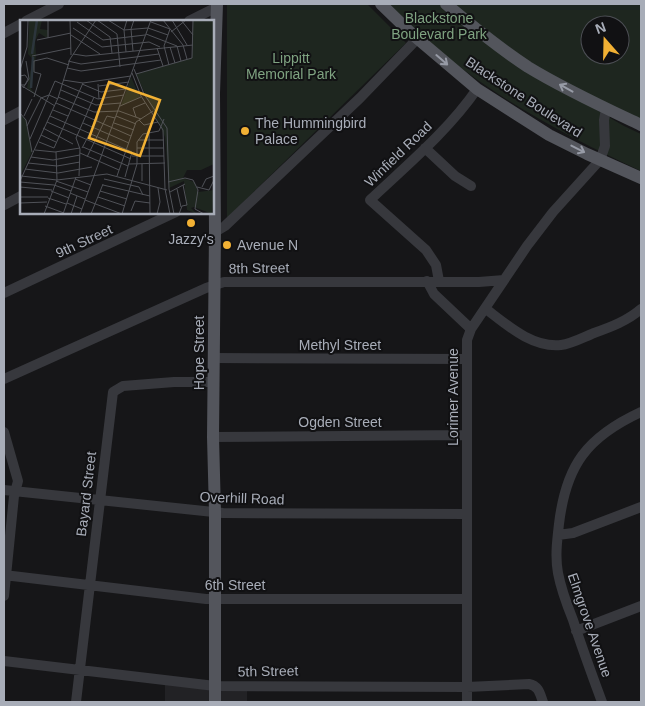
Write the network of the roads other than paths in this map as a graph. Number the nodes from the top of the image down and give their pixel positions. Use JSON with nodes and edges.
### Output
{"nodes":[{"id":1,"x":59,"y":4,"type":"edge"},
{"id":2,"x":381,"y":4,"type":"edge"},
{"id":3,"x":446,"y":4,"type":"edge"},
{"id":4,"x":217,"y":5,"type":"edge"},
{"id":5,"x":28,"y":20,"type":"edge"},
{"id":6,"x":191,"y":20,"type":"edge"},
{"id":7,"x":20,"y":25,"type":"edge"},
{"id":8,"x":4,"y":33,"type":"edge"},
{"id":9,"x":418,"y":38,"type":"junction"},
{"id":10,"x":214,"y":71,"type":"edge"},
{"id":11,"x":477,"y":89,"type":"junction"},
{"id":12,"x":606,"y":109,"type":"junction"},
{"id":13,"x":20,"y":111,"type":"edge"},
{"id":14,"x":4,"y":120,"type":"edge"},
{"id":15,"x":641,"y":125,"type":"edge"},
{"id":16,"x":425,"y":148,"type":"junction"},
{"id":17,"x":600,"y":160,"type":"junction"},
{"id":18,"x":641,"y":178,"type":"edge"},
{"id":19,"x":471,"y":186,"type":"dead end"},
{"id":20,"x":214,"y":196,"type":"edge"},
{"id":21,"x":20,"y":197,"type":"edge"},
{"id":22,"x":4,"y":205,"type":"edge"},
{"id":23,"x":172,"y":214,"type":"edge"},
{"id":24,"x":215,"y":232,"type":"junction"},
{"id":25,"x":504,"y":280,"type":"junction"},
{"id":26,"x":427,"y":281,"type":"junction"},
{"id":27,"x":439,"y":281,"type":"junction"},
{"id":28,"x":215,"y":286,"type":"junction"},
{"id":29,"x":4,"y":293,"type":"edge"},
{"id":30,"x":486,"y":309,"type":"junction"},
{"id":31,"x":641,"y":309,"type":"edge"},
{"id":32,"x":471,"y":329,"type":"junction"},
{"id":33,"x":214,"y":358,"type":"junction"},
{"id":34,"x":467,"y":358,"type":"junction"},
{"id":35,"x":4,"y":379,"type":"edge"},
{"id":36,"x":214,"y":382,"type":"junction"},
{"id":37,"x":641,"y":412,"type":"edge"},
{"id":38,"x":4,"y":432,"type":"edge"},
{"id":39,"x":466,"y":435,"type":"junction"},
{"id":40,"x":213,"y":437,"type":"junction"},
{"id":41,"x":4,"y":490,"type":"edge"},
{"id":42,"x":16,"y":490,"type":"junction"},
{"id":43,"x":99,"y":500,"type":"junction"},
{"id":44,"x":641,"y":507,"type":"edge"},
{"id":45,"x":215,"y":512,"type":"junction"},
{"id":46,"x":466,"y":514,"type":"junction"},
{"id":47,"x":558,"y":535,"type":"junction"},
{"id":48,"x":5,"y":575,"type":"edge"},
{"id":49,"x":90,"y":586,"type":"junction"},
{"id":50,"x":4,"y":596,"type":"edge"},
{"id":51,"x":215,"y":599,"type":"junction"},
{"id":52,"x":467,"y":599,"type":"junction"},
{"id":53,"x":641,"y":606,"type":"edge"},
{"id":54,"x":576,"y":631,"type":"junction"},
{"id":55,"x":4,"y":661,"type":"edge"},
{"id":56,"x":80,"y":670,"type":"junction"},
{"id":57,"x":215,"y":686,"type":"junction"},
{"id":58,"x":467,"y":687,"type":"junction"},
{"id":59,"x":76,"y":702,"type":"edge"},
{"id":60,"x":215,"y":702,"type":"edge"},
{"id":61,"x":467,"y":702,"type":"edge"},
{"id":62,"x":543,"y":702,"type":"edge"},
{"id":63,"x":602,"y":702,"type":"edge"}],
"edges":[{"from":1,"to":5,"type":"street"},
{"from":2,"to":9,"type":"main road","name":"Blackstone Boulevard"},
{"from":12,"to":3,"type":"main road","name":"Blackstone Boulevard","one_way":true},
{"from":4,"to":6,"type":"street"},
{"from":4,"to":10,"type":"main road","name":"Hope Street"},
{"from":7,"to":8,"type":"street"},
{"from":9,"to":11,"type":"main road","name":"Blackstone Boulevard","one_way":true},
{"from":9,"to":24,"type":"street"},
{"from":11,"to":16,"type":"street","name":"Winfield Road"},
{"from":11,"to":17,"type":"main road","name":"Blackstone Boulevard","one_way":true},
{"from":12,"to":15,"type":"main road","name":"Blackstone Boulevard"},
{"from":12,"to":17,"type":"street"},
{"from":13,"to":14,"type":"street"},
{"from":16,"to":19,"type":"street"},
{"from":16,"to":27,"type":"street","name":"Winfield Road"},
{"from":17,"to":18,"type":"main road","name":"Blackstone Boulevard"},
{"from":17,"to":25,"type":"street","name":"Lorimer Avenue"},
{"from":20,"to":24,"type":"main road","name":"Hope Street"},
{"from":21,"to":22,"type":"street"},
{"from":23,"to":29,"type":"street","name":"9th Street"},
{"from":24,"to":28,"type":"main road","name":"Hope Street"},
{"from":25,"to":27,"type":"street","name":"8th Street"},
{"from":25,"to":30,"type":"street","name":"Lorimer Avenue"},
{"from":26,"to":27,"type":"street","name":"8th Street"},
{"from":26,"to":28,"type":"street","name":"8th Street"},
{"from":26,"to":32,"type":"street"},
{"from":28,"to":33,"type":"main road","name":"Hope Street"},
{"from":28,"to":35,"type":"street","name":"8th Street"},
{"from":30,"to":31,"type":"street"},
{"from":30,"to":32,"type":"street","name":"Lorimer Avenue"},
{"from":32,"to":34,"type":"street","name":"Lorimer Avenue"},
{"from":33,"to":34,"type":"street","name":"Methyl Street"},
{"from":33,"to":36,"type":"main road","name":"Hope Street"},
{"from":34,"to":39,"type":"street","name":"Lorimer Avenue"},
{"from":36,"to":40,"type":"main road","name":"Hope Street"},
{"from":36,"to":43,"type":"street","name":"Bayard Street"},
{"from":37,"to":47,"type":"street","name":"Elmgrove Avenue"},
{"from":38,"to":42,"type":"street"},
{"from":39,"to":40,"type":"street","name":"Ogden Street"},
{"from":39,"to":46,"type":"street","name":"Lorimer Avenue"},
{"from":40,"to":45,"type":"main road","name":"Hope Street"},
{"from":41,"to":42,"type":"street","name":"Overhill Road"},
{"from":42,"to":43,"type":"street","name":"Overhill Road"},
{"from":42,"to":48,"type":"street"},
{"from":43,"to":45,"type":"street","name":"Overhill Road"},
{"from":43,"to":49,"type":"street","name":"Bayard Street"},
{"from":44,"to":47,"type":"street"},
{"from":45,"to":46,"type":"street","name":"Overhill Road"},
{"from":45,"to":51,"type":"main road","name":"Hope Street"},
{"from":46,"to":52,"type":"street","name":"Lorimer Avenue"},
{"from":47,"to":54,"type":"street","name":"Elmgrove Avenue"},
{"from":48,"to":49,"type":"street","name":"6th Street"},
{"from":48,"to":50,"type":"street"},
{"from":49,"to":51,"type":"street","name":"6th Street"},
{"from":49,"to":56,"type":"street","name":"Bayard Street"},
{"from":51,"to":52,"type":"street","name":"6th Street"},
{"from":51,"to":57,"type":"main road","name":"Hope Street"},
{"from":52,"to":58,"type":"street","name":"Lorimer Avenue"},
{"from":53,"to":54,"type":"street"},
{"from":54,"to":63,"type":"street","name":"Elmgrove Avenue"},
{"from":55,"to":56,"type":"street","name":"5th Street"},
{"from":56,"to":57,"type":"street","name":"5th Street"},
{"from":56,"to":59,"type":"street","name":"Bayard Street"},
{"from":57,"to":58,"type":"street","name":"5th Street"},
{"from":57,"to":60,"type":"main road","name":"Hope Street"},
{"from":58,"to":61,"type":"street","name":"Lorimer Avenue"},
{"from":58,"to":62,"type":"street","name":"5th Street"}]}
